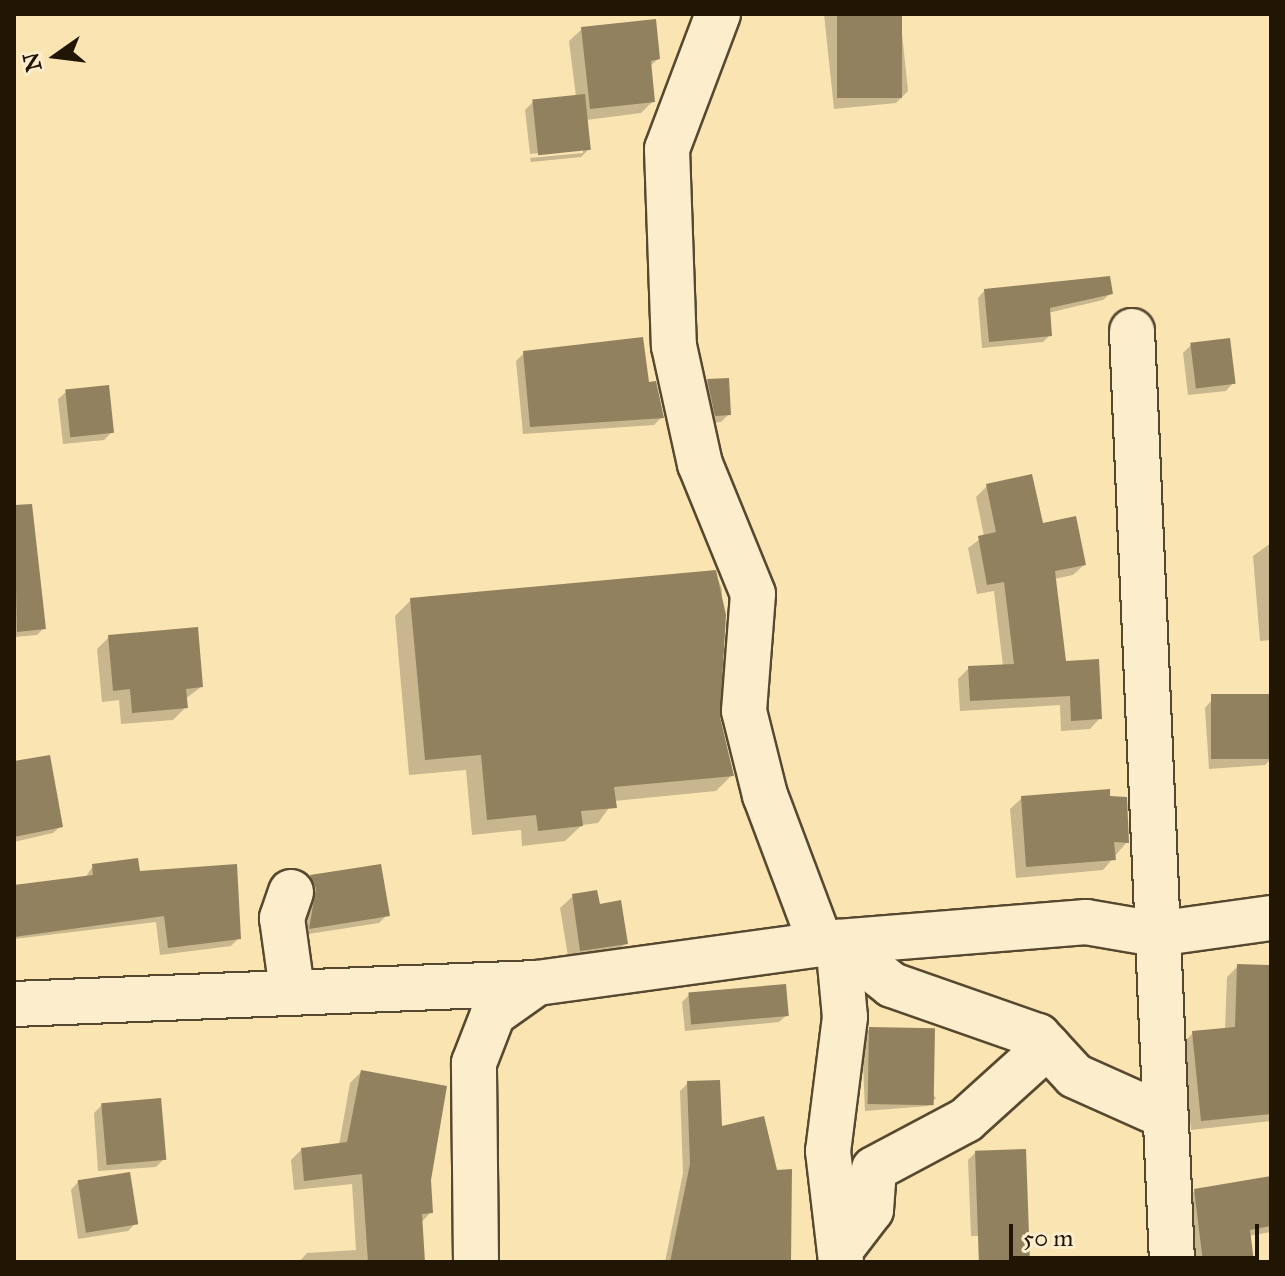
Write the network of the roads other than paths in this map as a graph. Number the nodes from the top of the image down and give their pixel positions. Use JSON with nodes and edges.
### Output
{"nodes":[{"id":1,"x":718,"y":14,"type":"edge"},
{"id":2,"x":1132,"y":331,"type":"dead end"},
{"id":3,"x":291,"y":892,"type":"dead end"},
{"id":4,"x":1271,"y":918,"type":"edge"},
{"id":5,"x":1156,"y":934,"type":"junction"},
{"id":6,"x":830,"y":943,"type":"junction"},
{"id":7,"x":537,"y":983,"type":"junction"},
{"id":8,"x":292,"y":990,"type":"junction"},
{"id":9,"x":14,"y":1004,"type":"edge"},
{"id":10,"x":1048,"y":1046,"type":"junction"},
{"id":11,"x":1162,"y":1115,"type":"junction"},
{"id":12,"x":841,"y":1256,"type":"edge"},
{"id":13,"x":476,"y":1262,"type":"edge"},
{"id":14,"x":1172,"y":1262,"type":"edge"}],
"edges":[{"from":1,"to":6,"type":"street"},
{"from":2,"to":5,"type":"street"},
{"from":3,"to":8,"type":"street"},
{"from":4,"to":5,"type":"street"},
{"from":5,"to":6,"type":"street"},
{"from":5,"to":11,"type":"street"},
{"from":6,"to":7,"type":"street"},
{"from":6,"to":10,"type":"street"},
{"from":6,"to":12,"type":"street"},
{"from":7,"to":8,"type":"street"},
{"from":7,"to":13,"type":"street"},
{"from":8,"to":9,"type":"street"},
{"from":10,"to":11,"type":"street"},
{"from":10,"to":12,"type":"street"},
{"from":11,"to":14,"type":"street"}]}
